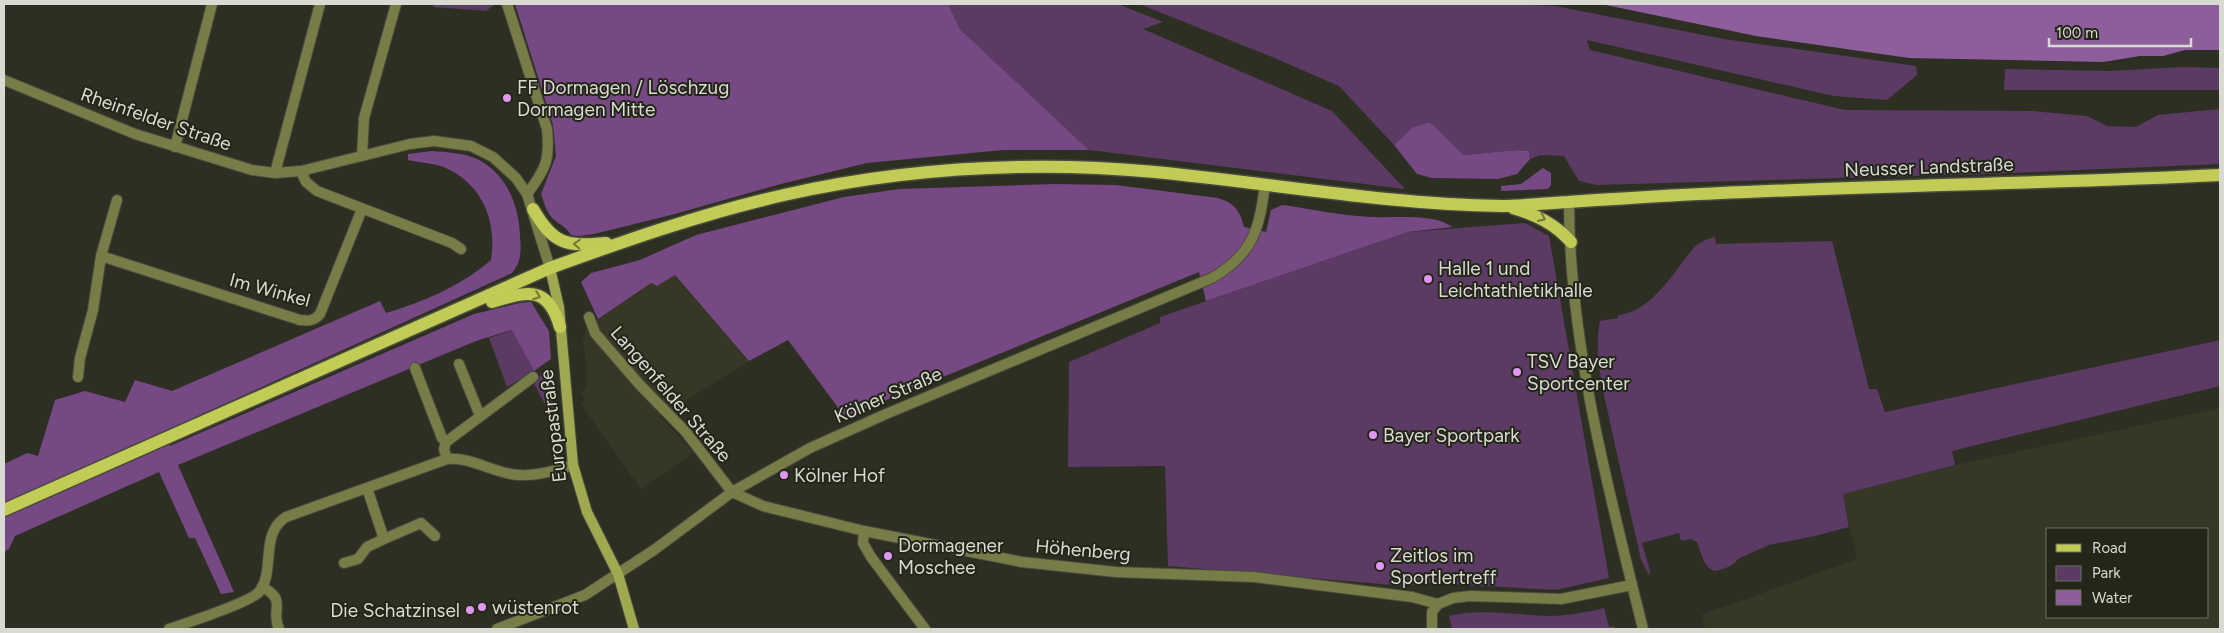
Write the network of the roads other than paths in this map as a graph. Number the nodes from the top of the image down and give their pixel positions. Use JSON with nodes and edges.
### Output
{"nodes":[{"id":1,"x":212,"y":4,"type":"edge"},
{"id":2,"x":320,"y":4,"type":"edge"},
{"id":3,"x":396,"y":4,"type":"edge"},
{"id":4,"x":507,"y":4,"type":"edge"},
{"id":5,"x":4,"y":80,"type":"edge"},
{"id":6,"x":176,"y":147,"type":"junction"},
{"id":7,"x":362,"y":156,"type":"junction"},
{"id":8,"x":301,"y":171,"type":"junction"},
{"id":9,"x":275,"y":173,"type":"junction"},
{"id":10,"x":2220,"y":176,"type":"edge"},
{"id":11,"x":1265,"y":185,"type":"junction"},
{"id":12,"x":527,"y":194,"type":"junction"},
{"id":13,"x":117,"y":200,"type":"dead end"},
{"id":14,"x":1569,"y":202,"type":"junction"},
{"id":15,"x":1505,"y":206,"type":"junction"},
{"id":16,"x":362,"y":208,"type":"junction"},
{"id":17,"x":533,"y":209,"type":"junction"},
{"id":18,"x":626,"y":240,"type":"junction"},
{"id":19,"x":1571,"y":242,"type":"junction"},
{"id":20,"x":461,"y":249,"type":"dead end"},
{"id":21,"x":101,"y":256,"type":"junction"},
{"id":22,"x":550,"y":268,"type":"junction"},
{"id":23,"x":473,"y":304,"type":"junction"},
{"id":24,"x":590,"y":317,"type":"dead end"},
{"id":25,"x":560,"y":327,"type":"junction"},
{"id":26,"x":460,"y":364,"type":"dead end"},
{"id":27,"x":415,"y":368,"type":"dead end"},
{"id":28,"x":78,"y":377,"type":"dead end"},
{"id":29,"x":533,"y":377,"type":"dead end"},
{"id":30,"x":480,"y":416,"type":"junction"},
{"id":31,"x":446,"y":442,"type":"junction"},
{"id":32,"x":447,"y":459,"type":"junction"},
{"id":33,"x":573,"y":465,"type":"junction"},
{"id":34,"x":366,"y":488,"type":"junction"},
{"id":35,"x":732,"y":492,"type":"junction"},
{"id":36,"x":4,"y":510,"type":"edge"},
{"id":37,"x":864,"y":531,"type":"junction"},
{"id":38,"x":435,"y":536,"type":"dead end"},
{"id":39,"x":384,"y":539,"type":"junction"},
{"id":40,"x":344,"y":564,"type":"dead end"},
{"id":41,"x":618,"y":574,"type":"junction"},
{"id":42,"x":1632,"y":585,"type":"junction"},
{"id":43,"x":262,"y":587,"type":"junction"},
{"id":44,"x":1438,"y":604,"type":"junction"},
{"id":45,"x":169,"y":629,"type":"edge"},
{"id":46,"x":278,"y":629,"type":"edge"},
{"id":47,"x":497,"y":629,"type":"edge"},
{"id":48,"x":634,"y":629,"type":"edge"},
{"id":49,"x":924,"y":629,"type":"edge"},
{"id":50,"x":1432,"y":629,"type":"edge"},
{"id":51,"x":1643,"y":629,"type":"edge"}],
"edges":[{"from":1,"to":6,"type":"street"},
{"from":2,"to":9,"type":"street"},
{"from":3,"to":7,"type":"street"},
{"from":4,"to":12,"type":"street"},
{"from":5,"to":6,"type":"street","name":"Rheinfelder Straße"},
{"from":6,"to":9,"type":"street","name":"Rheinfelder Straße"},
{"from":7,"to":8,"type":"street","name":"Rheinfelder Straße"},
{"from":7,"to":12,"type":"street","name":"Rheinfelder Straße"},
{"from":8,"to":9,"type":"street","name":"Rheinfelder Straße"},
{"from":8,"to":16,"type":"street"},
{"from":10,"to":14,"type":"main road","name":"Neusser Landstraße"},
{"from":11,"to":15,"type":"main road"},
{"from":11,"to":18,"type":"main road"},
{"from":11,"to":35,"type":"street","name":"Kölner Straße"},
{"from":12,"to":17,"type":"street","name":"Rheinfelder Straße"},
{"from":13,"to":21,"type":"street"},
{"from":14,"to":15,"type":"main road","name":"Neusser Landstraße"},
{"from":14,"to":19,"type":"street"},
{"from":15,"to":19,"type":"main road","one_way":true},
{"from":16,"to":20,"type":"street"},
{"from":16,"to":21,"type":"street","name":"Im Winkel"},
{"from":18,"to":17,"type":"main road","one_way":true},
{"from":17,"to":22,"type":"street","name":"Rheinfelder Straße"},
{"from":18,"to":22,"type":"main road"},
{"from":19,"to":42,"type":"street"},
{"from":21,"to":28,"type":"street"},
{"from":22,"to":23,"type":"main road"},
{"from":22,"to":25,"type":"main road","name":"Europastraße"},
{"from":23,"to":25,"type":"main road","one_way":true},
{"from":23,"to":36,"type":"main road"},
{"from":24,"to":35,"type":"street","name":"Langenfelder Straße"},
{"from":25,"to":33,"type":"main road","name":"Europastraße"},
{"from":26,"to":30,"type":"street"},
{"from":27,"to":31,"type":"street"},
{"from":29,"to":30,"type":"street"},
{"from":30,"to":31,"type":"street"},
{"from":31,"to":32,"type":"street"},
{"from":32,"to":33,"type":"street"},
{"from":32,"to":34,"type":"street"},
{"from":33,"to":41,"type":"main road","name":"Europastraße"},
{"from":34,"to":39,"type":"street"},
{"from":34,"to":43,"type":"street"},
{"from":35,"to":37,"type":"street","name":"Höhenberg"},
{"from":35,"to":41,"type":"street","name":"Kölner Straße"},
{"from":37,"to":44,"type":"street","name":"Höhenberg"},
{"from":37,"to":49,"type":"street"},
{"from":38,"to":39,"type":"street"},
{"from":39,"to":40,"type":"street"},
{"from":41,"to":47,"type":"street","name":"Kölner Straße"},
{"from":41,"to":48,"type":"main road","name":"Europastraße"},
{"from":42,"to":44,"type":"street"},
{"from":42,"to":51,"type":"street"},
{"from":43,"to":45,"type":"street"},
{"from":43,"to":46,"type":"street"},
{"from":44,"to":50,"type":"street"}]}
